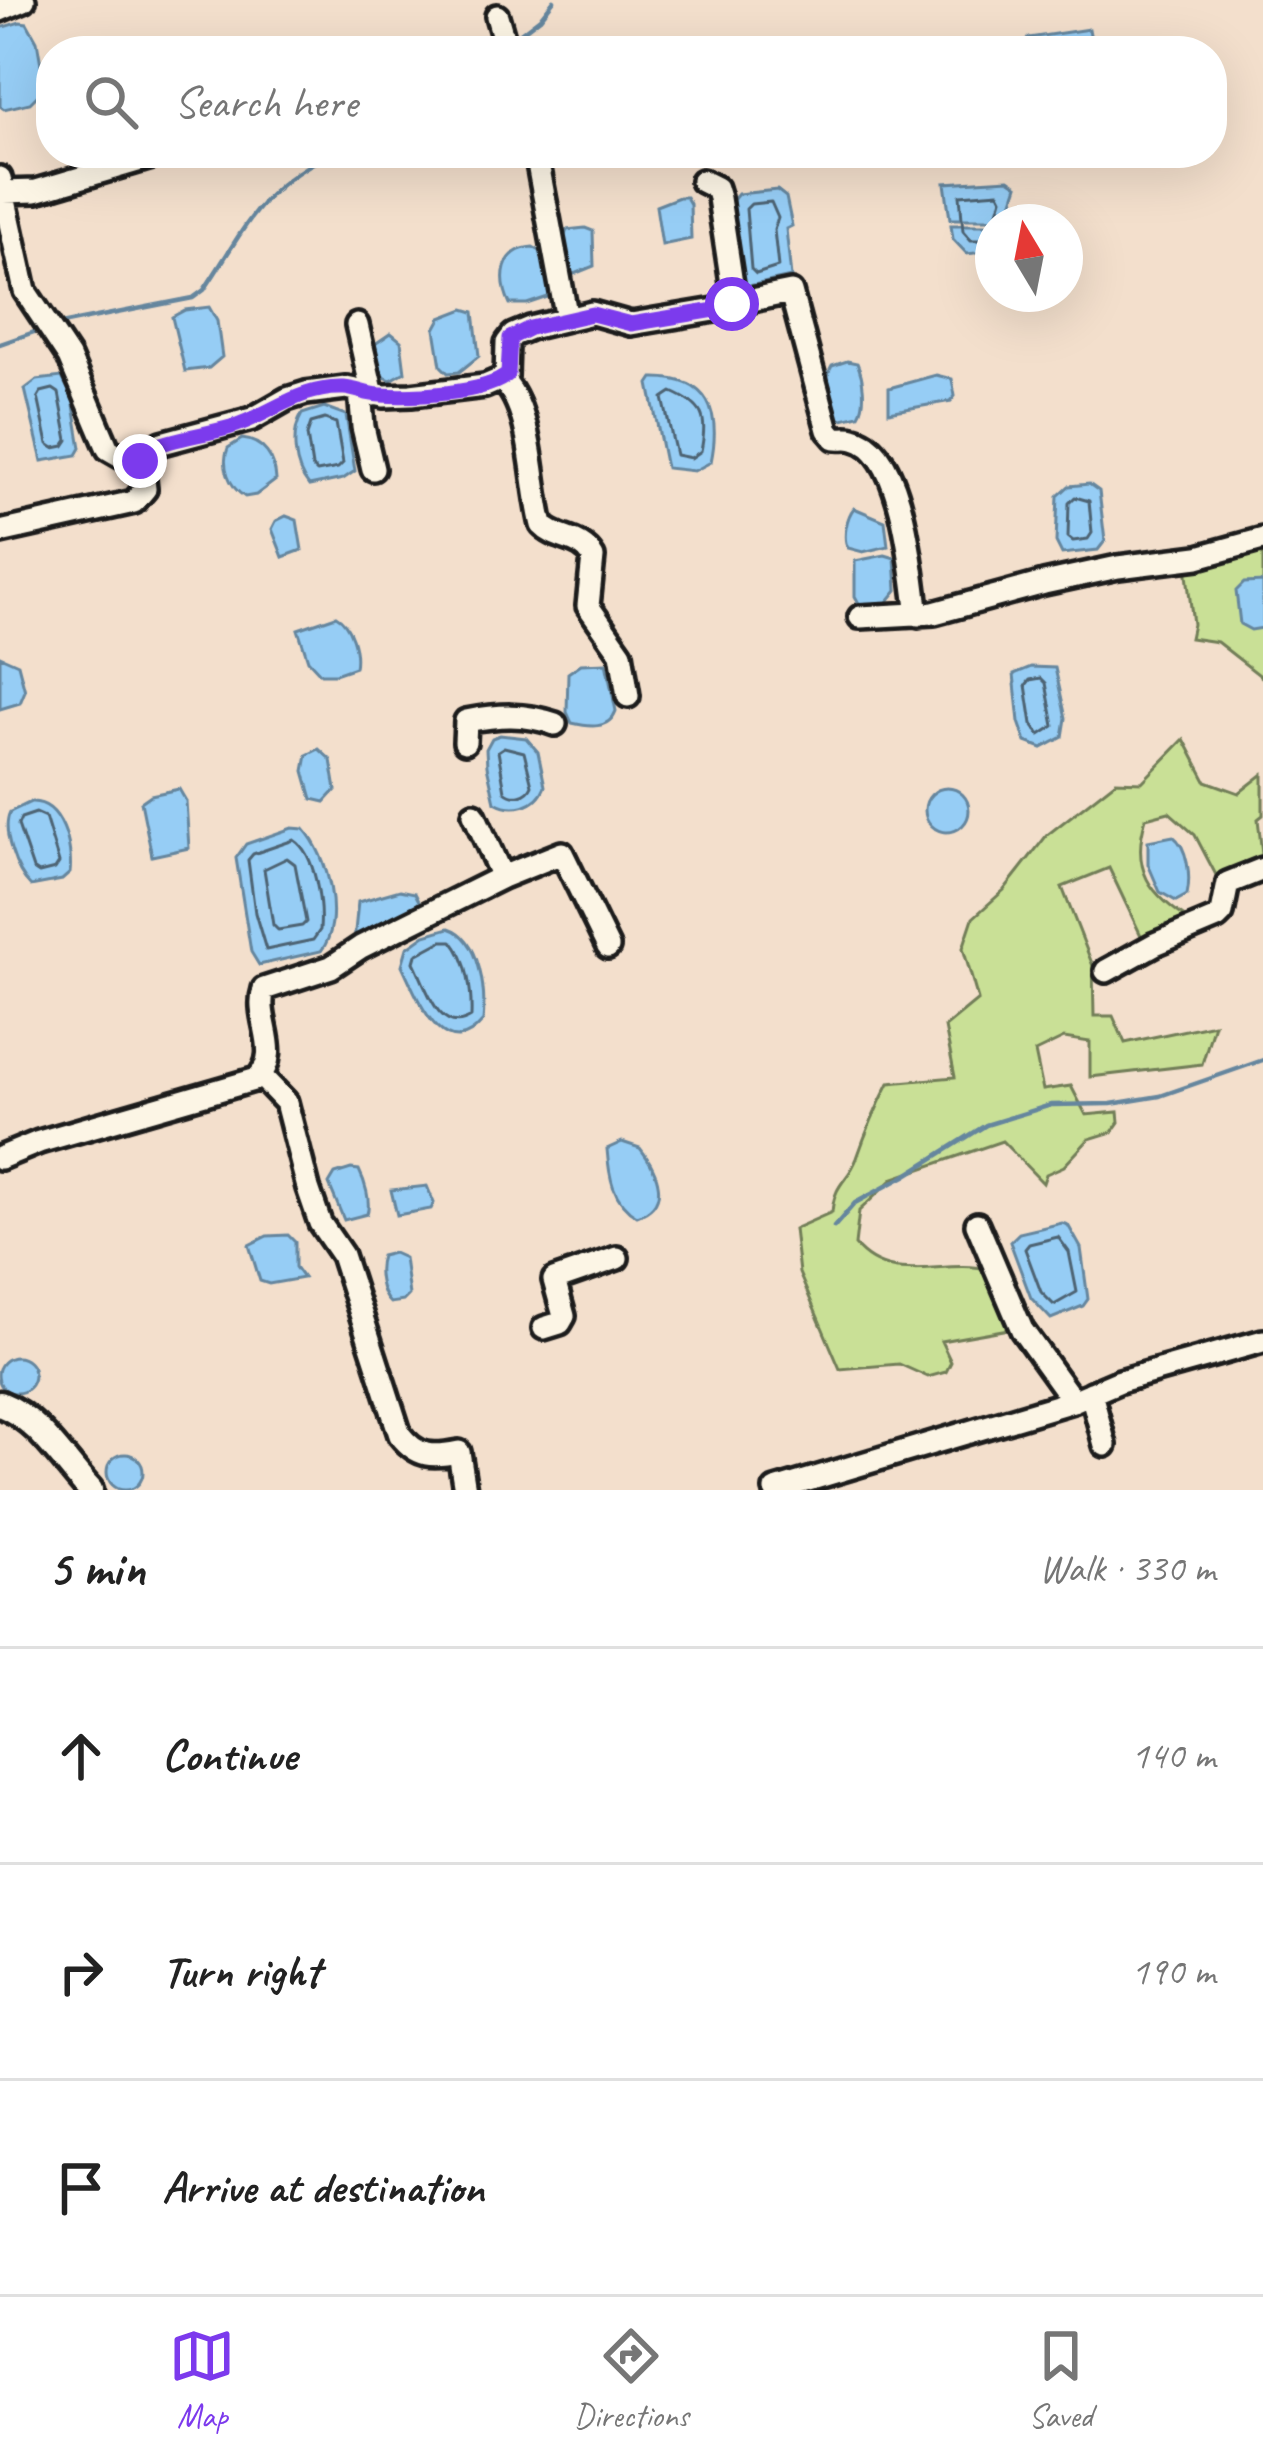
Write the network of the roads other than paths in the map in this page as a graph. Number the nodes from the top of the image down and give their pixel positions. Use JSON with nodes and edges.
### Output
{"nodes":[{"id":1,"x":24,"y":0,"type":"edge"},
{"id":2,"x":0,"y":10,"type":"edge"},
{"id":3,"x":114,"y":168,"type":"edge"},
{"id":4,"x":539,"y":168,"type":"edge"},
{"id":5,"x":703,"y":182,"type":"dead end"},
{"id":6,"x":2,"y":185,"type":"edge"},
{"id":7,"x":732,"y":304,"type":"junction"},
{"id":8,"x":566,"y":319,"type":"junction"},
{"id":9,"x":357,"y":325,"type":"dead end"},
{"id":10,"x":502,"y":380,"type":"junction"},
{"id":11,"x":367,"y":393,"type":"junction"},
{"id":12,"x":140,"y":458,"type":"junction"},
{"id":13,"x":374,"y":470,"type":"dead end"},
{"id":14,"x":0,"y":532,"type":"edge"},
{"id":15,"x":1263,"y":539,"type":"edge"},
{"id":16,"x":918,"y":615,"type":"junction"},
{"id":17,"x":860,"y":617,"type":"dead end"},
{"id":18,"x":628,"y":696,"type":"dead end"},
{"id":19,"x":555,"y":724,"type":"dead end"},
{"id":20,"x":465,"y":742,"type":"dead end"},
{"id":21,"x":474,"y":814,"type":"dead end"},
{"id":22,"x":1263,"y":868,"type":"edge"},
{"id":23,"x":502,"y":877,"type":"junction"},
{"id":24,"x":608,"y":946,"type":"dead end"},
{"id":25,"x":1106,"y":971,"type":"dead end"},
{"id":26,"x":261,"y":1076,"type":"junction"},
{"id":27,"x":0,"y":1158,"type":"edge"},
{"id":28,"x":977,"y":1225,"type":"dead end"},
{"id":29,"x":617,"y":1258,"type":"dead end"},
{"id":30,"x":544,"y":1328,"type":"dead end"},
{"id":31,"x":1263,"y":1340,"type":"edge"},
{"id":32,"x":1082,"y":1397,"type":"junction"},
{"id":33,"x":0,"y":1404,"type":"edge"},
{"id":34,"x":1106,"y":1445,"type":"dead end"},
{"id":35,"x":817,"y":1484,"type":"edge"},
{"id":36,"x":90,"y":1490,"type":"edge"},
{"id":37,"x":465,"y":1490,"type":"edge"},
{"id":38,"x":776,"y":1490,"type":"edge"}],
"edges":[{"from":1,"to":2,"type":"street"},
{"from":3,"to":6,"type":"street"},
{"from":4,"to":8,"type":"street"},
{"from":5,"to":7,"type":"street"},
{"from":6,"to":12,"type":"street"},
{"from":7,"to":8,"type":"street"},
{"from":7,"to":16,"type":"street"},
{"from":8,"to":10,"type":"street"},
{"from":9,"to":11,"type":"street"},
{"from":10,"to":11,"type":"street"},
{"from":10,"to":18,"type":"street"},
{"from":11,"to":12,"type":"street"},
{"from":11,"to":13,"type":"street"},
{"from":12,"to":14,"type":"street"},
{"from":15,"to":16,"type":"street"},
{"from":16,"to":17,"type":"street"},
{"from":19,"to":20,"type":"street"},
{"from":21,"to":23,"type":"street"},
{"from":22,"to":25,"type":"street"},
{"from":23,"to":24,"type":"street"},
{"from":23,"to":26,"type":"street"},
{"from":26,"to":27,"type":"street"},
{"from":26,"to":37,"type":"street"},
{"from":28,"to":32,"type":"street"},
{"from":29,"to":30,"type":"street"},
{"from":31,"to":32,"type":"street"},
{"from":32,"to":34,"type":"street"},
{"from":32,"to":35,"type":"street"},
{"from":33,"to":36,"type":"main road"},
{"from":35,"to":38,"type":"street"}]}
